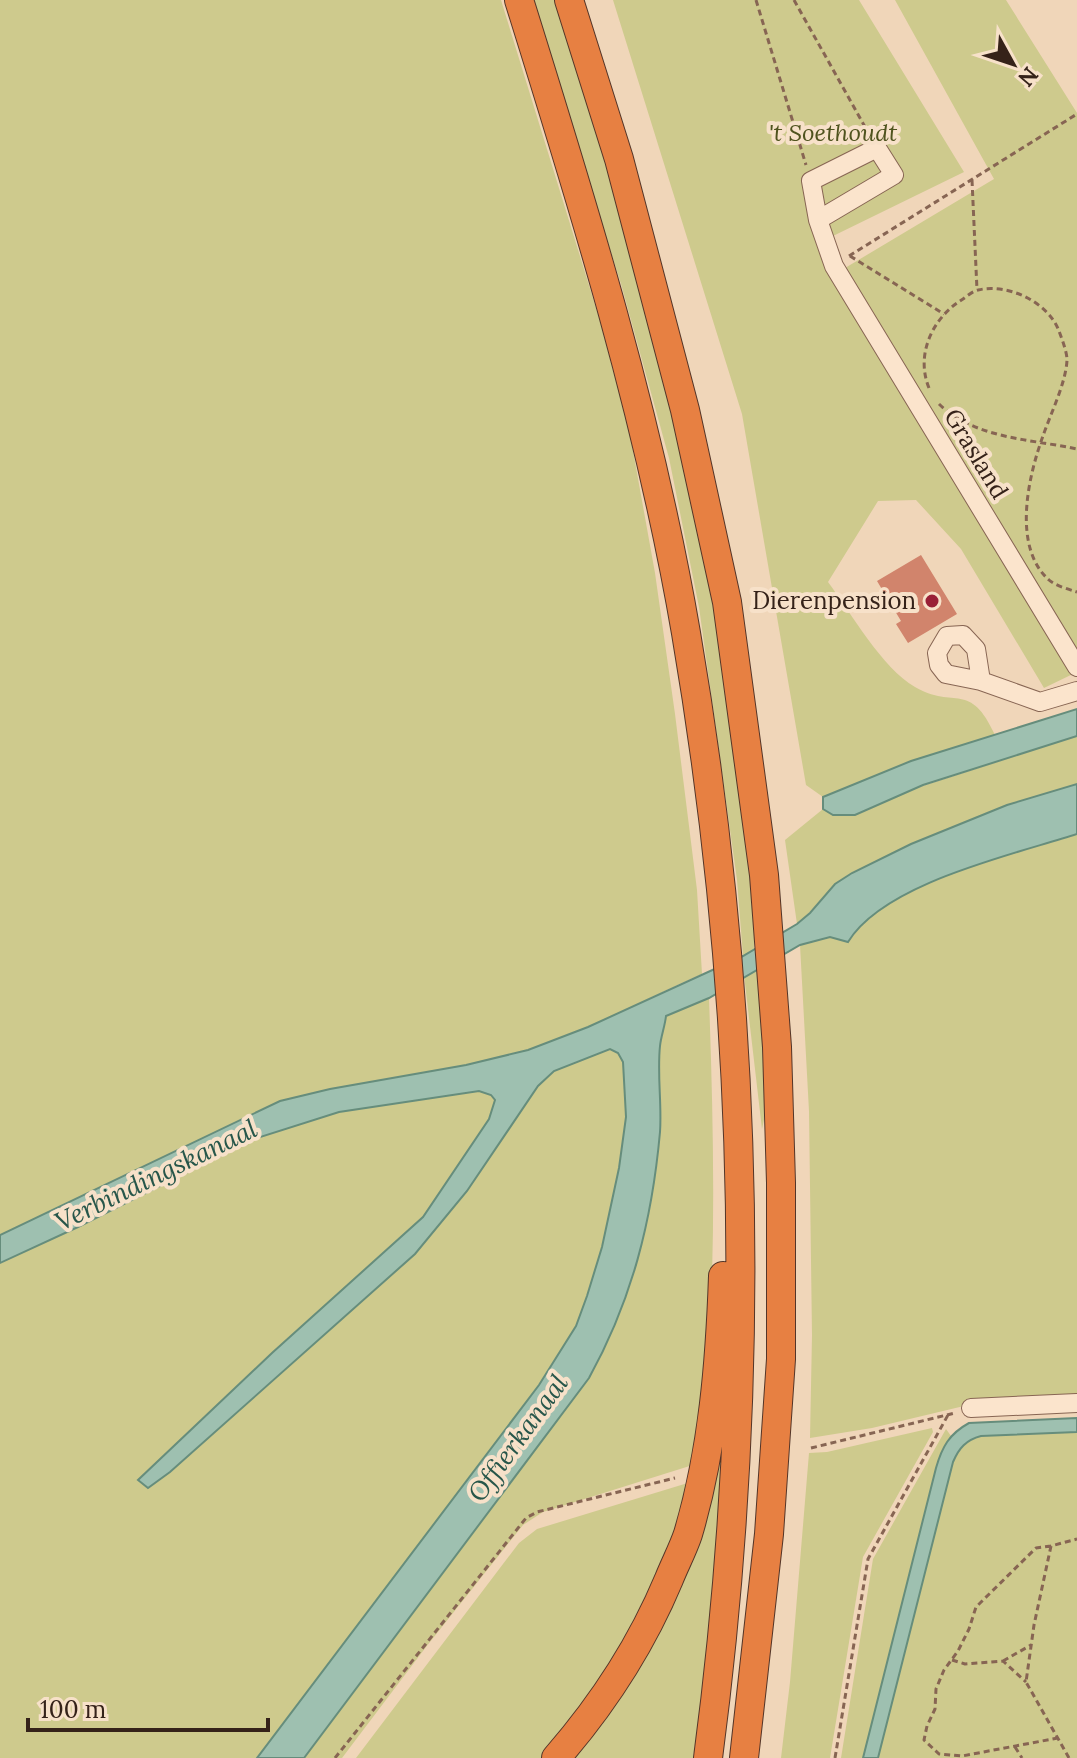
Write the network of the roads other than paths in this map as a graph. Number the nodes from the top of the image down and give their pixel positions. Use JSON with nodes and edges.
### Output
{"nodes":[{"id":1,"x":519,"y":0,"type":"edge"},
{"id":2,"x":569,"y":0,"type":"edge"},
{"id":3,"x":818,"y":220,"type":"junction"},
{"id":4,"x":1077,"y":667,"type":"edge"},
{"id":5,"x":981,"y":681,"type":"dead end"},
{"id":6,"x":1077,"y":691,"type":"edge"},
{"id":7,"x":736,"y":1063,"type":"junction"},
{"id":8,"x":1077,"y":1403,"type":"edge"},
{"id":9,"x":971,"y":1408,"type":"dead end"},
{"id":10,"x":556,"y":1758,"type":"edge"},
{"id":11,"x":708,"y":1758,"type":"edge"},
{"id":12,"x":744,"y":1758,"type":"edge"}],
"edges":[{"from":1,"to":7,"type":"highway"},
{"from":2,"to":12,"type":"highway"},
{"from":3,"to":3,"type":"street","name":"Grasland"},
{"from":3,"to":4,"type":"street","name":"Grasland"},
{"from":5,"to":6,"type":"street"},
{"from":7,"to":10,"type":"highway"},
{"from":7,"to":11,"type":"highway"},
{"from":8,"to":9,"type":"street"}]}
